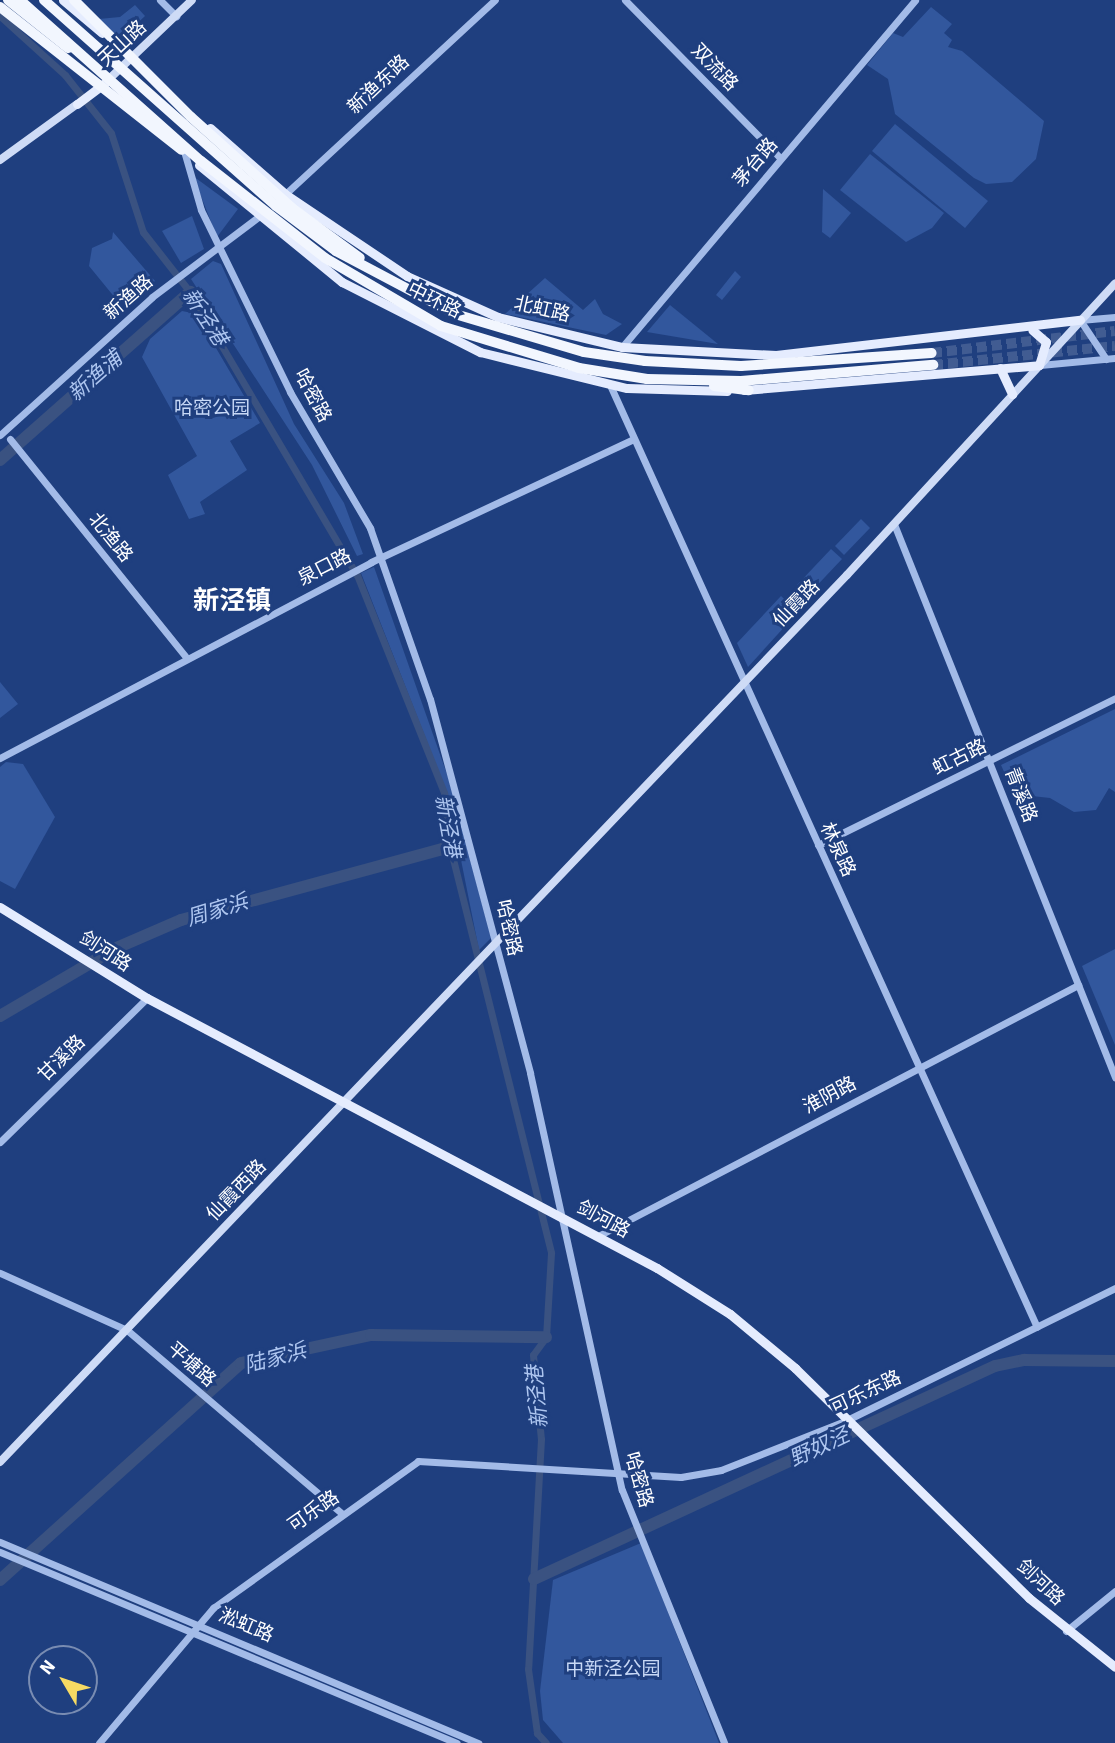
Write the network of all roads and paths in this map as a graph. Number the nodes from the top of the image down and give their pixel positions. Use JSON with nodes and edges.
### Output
{"nodes":[{"id":1,"x":8,"y":0,"type":"edge"},
{"id":2,"x":20,"y":0,"type":"edge"},
{"id":3,"x":44,"y":0,"type":"edge"},
{"id":4,"x":63,"y":0,"type":"edge"},
{"id":5,"x":74,"y":0,"type":"edge"},
{"id":6,"x":160,"y":0,"type":"edge"},
{"id":7,"x":192,"y":0,"type":"edge"},
{"id":8,"x":495,"y":0,"type":"edge"},
{"id":9,"x":625,"y":0,"type":"edge"},
{"id":10,"x":915,"y":0,"type":"edge"},
{"id":11,"x":0,"y":7,"type":"edge"},
{"id":12,"x":176,"y":16,"type":"junction"},
{"id":13,"x":77,"y":56,"type":"joint"},
{"id":14,"x":131,"y":58,"type":"junction"},
{"id":15,"x":107,"y":82,"type":"junction"},
{"id":16,"x":77,"y":104,"type":"joint"},
{"id":17,"x":184,"y":151,"type":"junction"},
{"id":18,"x":780,"y":158,"type":"junction"},
{"id":19,"x":0,"y":160,"type":"edge"},
{"id":20,"x":201,"y":161,"type":"junction"},
{"id":21,"x":285,"y":194,"type":"junction"},
{"id":22,"x":259,"y":217,"type":"junction"},
{"id":23,"x":222,"y":248,"type":"junction"},
{"id":24,"x":1115,"y":284,"type":"edge"},
{"id":25,"x":428,"y":302,"type":"junction"},
{"id":26,"x":1115,"y":317,"type":"edge"},
{"id":27,"x":1080,"y":320,"type":"junction"},
{"id":28,"x":1035,"y":330,"type":"junction"},
{"id":29,"x":622,"y":346,"type":"junction"},
{"id":30,"x":932,"y":353,"type":"tunnel mouth"},
{"id":31,"x":1115,"y":358,"type":"edge"},
{"id":32,"x":1106,"y":359,"type":"junction"},
{"id":33,"x":933,"y":365,"type":"tunnel mouth"},
{"id":34,"x":1039,"y":365,"type":"junction"},
{"id":35,"x":1000,"y":368,"type":"junction"},
{"id":36,"x":647,"y":379,"type":"junction"},
{"id":37,"x":610,"y":385,"type":"junction"},
{"id":38,"x":749,"y":390,"type":"junction"},
{"id":39,"x":1012,"y":394,"type":"junction"},
{"id":40,"x":1,"y":432,"type":"edge"},
{"id":41,"x":10,"y":439,"type":"dead end"},
{"id":42,"x":634,"y":439,"type":"junction"},
{"id":43,"x":894,"y":524,"type":"junction"},
{"id":44,"x":374,"y":561,"type":"junction"},
{"id":45,"x":185,"y":656,"type":"junction"},
{"id":46,"x":744,"y":682,"type":"junction"},
{"id":47,"x":1115,"y":698,"type":"edge"},
{"id":48,"x":0,"y":758,"type":"edge"},
{"id":49,"x":990,"y":761,"type":"junction"},
{"id":50,"x":818,"y":845,"type":"junction"},
{"id":51,"x":0,"y":907,"type":"edge"},
{"id":52,"x":495,"y":940,"type":"junction"},
{"id":53,"x":1078,"y":985,"type":"junction"},
{"id":54,"x":147,"y":998,"type":"junction"},
{"id":55,"x":920,"y":1067,"type":"junction"},
{"id":56,"x":1115,"y":1077,"type":"edge"},
{"id":57,"x":344,"y":1100,"type":"junction"},
{"id":58,"x":0,"y":1142,"type":"edge"},
{"id":59,"x":561,"y":1217,"type":"junction"},
{"id":60,"x":597,"y":1236,"type":"junction"},
{"id":61,"x":0,"y":1273,"type":"edge"},
{"id":62,"x":1115,"y":1288,"type":"edge"},
{"id":63,"x":1037,"y":1327,"type":"junction"},
{"id":64,"x":127,"y":1330,"type":"junction"},
{"id":65,"x":848,"y":1420,"type":"junction"},
{"id":66,"x":0,"y":1462,"type":"edge"},
{"id":67,"x":617,"y":1471,"type":"junction"},
{"id":68,"x":341,"y":1513,"type":"junction"},
{"id":69,"x":2,"y":1548,"type":"edge"},
{"id":70,"x":66,"y":1574,"type":"junction"},
{"id":71,"x":1115,"y":1591,"type":"edge"},
{"id":72,"x":197,"y":1622,"type":"junction"},
{"id":73,"x":190,"y":1629,"type":"junction"},
{"id":74,"x":1066,"y":1631,"type":"junction"},
{"id":75,"x":1115,"y":1667,"type":"edge"},
{"id":76,"x":467,"y":1741,"type":"edge"},
{"id":77,"x":99,"y":1743,"type":"edge"},
{"id":78,"x":457,"y":1743,"type":"edge"},
{"id":79,"x":478,"y":1743,"type":"edge"},
{"id":80,"x":724,"y":1743,"type":"edge"}],
"edges":[{"from":1,"to":13,"type":"highway","bridge":true},
{"from":2,"to":20,"type":"highway","name":"中环路","bridge":true},
{"from":3,"to":25,"type":"highway","name":"中环路","bridge":true},
{"from":4,"to":14,"type":"main road","name":"北虹路"},
{"from":5,"to":25,"type":"highway","bridge":true},
{"from":6,"to":12,"type":"street"},
{"from":7,"to":12,"type":"main road","name":"天山路"},
{"from":8,"to":21,"type":"street","name":"新渔东路"},
{"from":9,"to":18,"type":"street","name":"双流路"},
{"from":10,"to":18,"type":"street","name":"茅台路"},
{"from":11,"to":20,"type":"highway","bridge":true},
{"from":12,"to":14,"type":"main road","name":"天山路"},
{"from":13,"to":15,"type":"main road"},
{"from":14,"to":15,"type":"main road","name":"天山路"},
{"from":14,"to":21,"type":"main road","name":"北虹路"},
{"from":15,"to":16,"type":"main road"},
{"from":15,"to":17,"type":"main road"},
{"from":16,"to":19,"type":"main road"},
{"from":17,"to":22,"type":"main road"},
{"from":17,"to":23,"type":"street","name":"哈密路"},
{"from":18,"to":29,"type":"street","name":"茅台路"},
{"from":20,"to":36,"type":"highway","name":"中环路","bridge":true},
{"from":21,"to":22,"type":"street","name":"新渔路"},
{"from":21,"to":29,"type":"main road","name":"北虹路"},
{"from":22,"to":23,"type":"street","name":"新渔路"},
{"from":22,"to":37,"type":"main road"},
{"from":23,"to":40,"type":"street","name":"新渔路"},
{"from":23,"to":44,"type":"street","name":"哈密路"},
{"from":24,"to":27,"type":"main road","name":"仙霞路"},
{"from":25,"to":30,"type":"highway","name":"中环路","bridge":true},
{"from":26,"to":27,"type":"street","name":"北虹路"},
{"from":27,"to":28,"type":"main road","name":"北虹路"},
{"from":27,"to":32,"type":"street"},
{"from":27,"to":34,"type":"main road","name":"仙霞路"},
{"from":28,"to":29,"type":"main road","name":"北虹路"},
{"from":28,"to":34,"type":"main road"},
{"from":31,"to":32,"type":"street"},
{"from":32,"to":34,"type":"street"},
{"from":33,"to":36,"type":"highway","name":"中环路"},
{"from":34,"to":35,"type":"main road"},
{"from":34,"to":39,"type":"main road","name":"仙霞路"},
{"from":35,"to":38,"type":"main road"},
{"from":35,"to":39,"type":"main road"},
{"from":36,"to":38,"type":"highway"},
{"from":37,"to":38,"type":"main road"},
{"from":37,"to":42,"type":"street","name":"林泉路"},
{"from":39,"to":43,"type":"main road","name":"仙霞路"},
{"from":41,"to":45,"type":"street","name":"北渔路"},
{"from":42,"to":44,"type":"street","name":"泉口路"},
{"from":42,"to":46,"type":"street","name":"林泉路"},
{"from":43,"to":46,"type":"main road","name":"仙霞路"},
{"from":43,"to":49,"type":"street","name":"青溪路"},
{"from":44,"to":45,"type":"street","name":"泉口路"},
{"from":44,"to":52,"type":"street","name":"哈密路"},
{"from":45,"to":48,"type":"street","name":"泉口路"},
{"from":46,"to":50,"type":"street","name":"林泉路"},
{"from":46,"to":52,"type":"main road","name":"仙霞路"},
{"from":47,"to":49,"type":"street","name":"虹古路"},
{"from":49,"to":50,"type":"street","name":"虹古路"},
{"from":49,"to":53,"type":"street","name":"青溪路"},
{"from":50,"to":55,"type":"street","name":"林泉路"},
{"from":51,"to":54,"type":"main road","name":"剑河路"},
{"from":52,"to":57,"type":"main road","name":"仙霞西路"},
{"from":52,"to":59,"type":"street","name":"哈密路"},
{"from":53,"to":55,"type":"street","name":"淮阴路"},
{"from":53,"to":56,"type":"street","name":"青溪路"},
{"from":54,"to":57,"type":"main road","name":"剑河路"},
{"from":54,"to":58,"type":"street","name":"甘溪路"},
{"from":55,"to":60,"type":"street","name":"淮阴路"},
{"from":55,"to":63,"type":"street","name":"林泉路"},
{"from":57,"to":59,"type":"main road","name":"剑河路"},
{"from":57,"to":64,"type":"main road","name":"仙霞西路"},
{"from":59,"to":60,"type":"main road","name":"剑河路"},
{"from":59,"to":67,"type":"street","name":"哈密路"},
{"from":60,"to":65,"type":"main road","name":"剑河路"},
{"from":61,"to":64,"type":"street","name":"平塘路"},
{"from":62,"to":63,"type":"street","name":"可乐东路"},
{"from":63,"to":65,"type":"street","name":"可乐东路"},
{"from":64,"to":66,"type":"main road","name":"仙霞西路"},
{"from":64,"to":68,"type":"street","name":"平塘路"},
{"from":65,"to":67,"type":"street","name":"可乐东路"},
{"from":65,"to":74,"type":"main road","name":"剑河路"},
{"from":67,"to":68,"type":"street","name":"可乐路"},
{"from":67,"to":80,"type":"street","name":"哈密路"},
{"from":68,"to":72,"type":"street","name":"可乐路"},
{"from":69,"to":70,"type":"street","name":"淞虹路"},
{"from":70,"to":72,"type":"street","name":"淞虹路"},
{"from":70,"to":73,"type":"street","name":"淞虹路"},
{"from":71,"to":74,"type":"street"},
{"from":72,"to":73,"type":"street","name":"可乐路"},
{"from":72,"to":76,"type":"street","name":"淞虹路"},
{"from":73,"to":77,"type":"street","name":"可乐路"},
{"from":73,"to":78,"type":"street","name":"淞虹路"},
{"from":74,"to":75,"type":"main road","name":"剑河路"},
{"from":76,"to":79,"type":"street","name":"淞虹路"}]}
